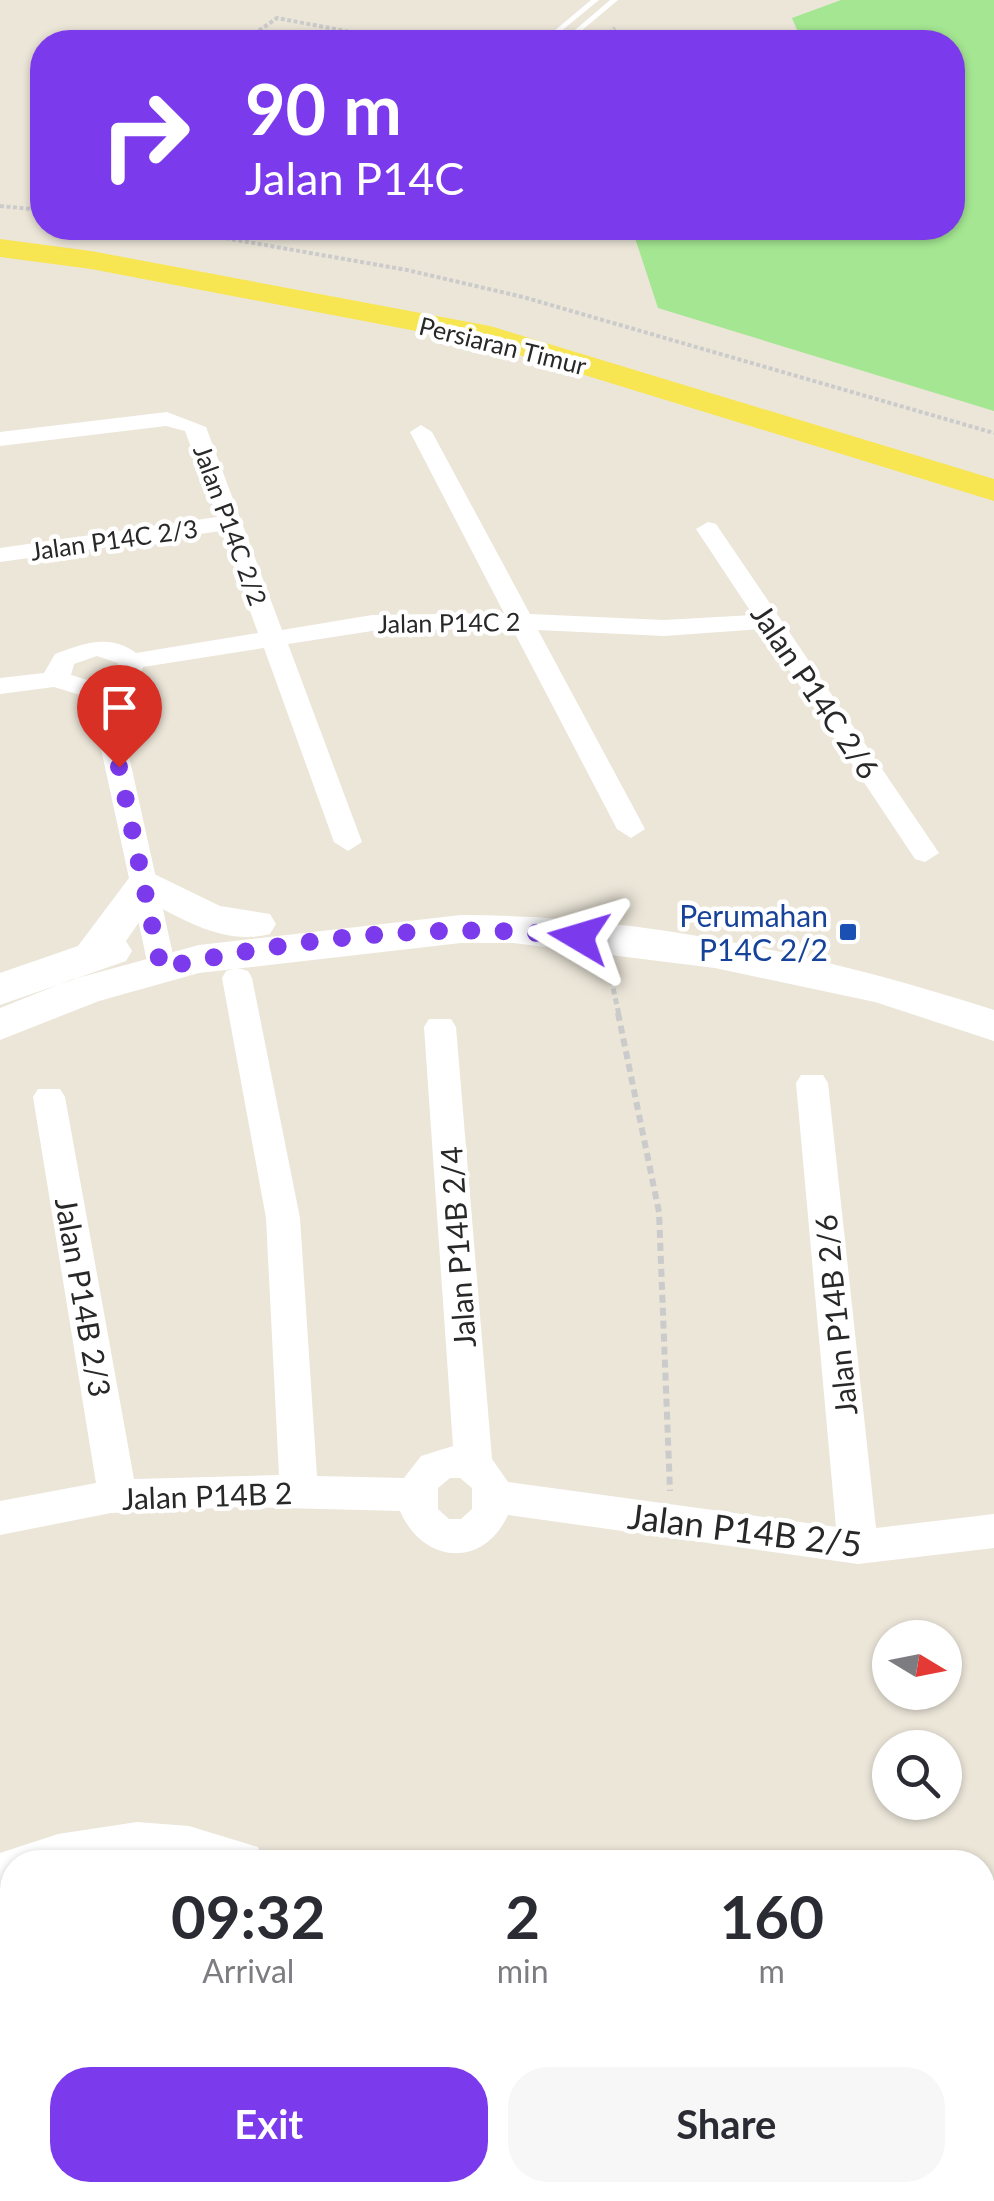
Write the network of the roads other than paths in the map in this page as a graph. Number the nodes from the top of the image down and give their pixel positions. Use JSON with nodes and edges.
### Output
{"nodes":[{"id":1,"x":595,"y":0,"type":"edge"},
{"id":2,"x":614,"y":0,"type":"edge"},
{"id":3,"x":559,"y":30,"type":"edge"},
{"id":4,"x":578,"y":30,"type":"edge"},
{"id":5,"x":0,"y":228,"type":"edge"},
{"id":6,"x":30,"y":231,"type":"edge"},
{"id":7,"x":106,"y":240,"type":"edge"},
{"id":8,"x":0,"y":248,"type":"edge"},
{"id":9,"x":421,"y":432,"type":"dead end"},
{"id":10,"x":0,"y":439,"type":"edge"},
{"id":11,"x":994,"y":462,"type":"edge"},
{"id":12,"x":994,"y":490,"type":"edge"},
{"id":13,"x":228,"y":523,"type":"junction"},
{"id":14,"x":708,"y":529,"type":"dead end"},
{"id":15,"x":0,"y":555,"type":"edge"},
{"id":16,"x":518,"y":620,"type":"junction"},
{"id":17,"x":769,"y":622,"type":"junction"},
{"id":18,"x":274,"y":639,"type":"junction"},
{"id":19,"x":130,"y":661,"type":"junction"},
{"id":20,"x":59,"y":679,"type":"junction"},
{"id":21,"x":0,"y":686,"type":"edge"},
{"id":22,"x":101,"y":690,"type":"junction"},
{"id":23,"x":631,"y":828,"type":"dead end"},
{"id":24,"x":348,"y":842,"type":"dead end"},
{"id":25,"x":926,"y":853,"type":"dead end"},
{"id":26,"x":146,"y":882,"type":"junction"},
{"id":27,"x":255,"y":924,"type":"junction"},
{"id":28,"x":159,"y":953,"type":"junction"},
{"id":29,"x":94,"y":955,"type":"junction"},
{"id":30,"x":236,"y":978,"type":"dead end"},
{"id":31,"x":0,"y":990,"type":"edge"},
{"id":32,"x":994,"y":995,"type":"edge"},
{"id":33,"x":0,"y":1025,"type":"edge"},
{"id":34,"x":994,"y":1026,"type":"edge"},
{"id":35,"x":440,"y":1027,"type":"dead end"},
{"id":36,"x":812,"y":1082,"type":"dead end"},
{"id":37,"x":49,"y":1097,"type":"dead end"},
{"id":38,"x":485,"y":1482,"type":"junction"},
{"id":39,"x":299,"y":1492,"type":"junction"},
{"id":40,"x":415,"y":1495,"type":"junction"},
{"id":41,"x":118,"y":1497,"type":"junction"},
{"id":42,"x":0,"y":1518,"type":"edge"},
{"id":43,"x":994,"y":1531,"type":"edge"},
{"id":44,"x":858,"y":1547,"type":"junction"},
{"id":45,"x":74,"y":1850,"type":"edge"},
{"id":46,"x":212,"y":1850,"type":"edge"}],
"edges":[{"from":1,"to":3,"type":"lane"},
{"from":2,"to":4,"type":"lane"},
{"from":5,"to":6,"type":"main road","name":"Persiaran Timur"},
{"from":7,"to":11,"type":"main road","name":"Persiaran Timur"},
{"from":8,"to":12,"type":"main road","name":"Persiaran Timur"},
{"from":9,"to":16,"type":"street"},
{"from":10,"to":13,"type":"street","name":"Jalan P14C 2/2"},
{"from":13,"to":15,"type":"street","name":"Jalan P14C 2/3"},
{"from":13,"to":18,"type":"street","name":"Jalan P14C 2/2"},
{"from":14,"to":17,"type":"street","name":"Jalan P14C 2/6"},
{"from":16,"to":17,"type":"street","name":"Jalan P14C 2"},
{"from":16,"to":18,"type":"street","name":"Jalan P14C 2"},
{"from":16,"to":23,"type":"street"},
{"from":17,"to":25,"type":"street","name":"Jalan P14C 2/6"},
{"from":18,"to":19,"type":"street","name":"Jalan P14C 2"},
{"from":18,"to":24,"type":"street","name":"Jalan P14C 2/2"},
{"from":19,"to":20,"type":"street"},
{"from":19,"to":22,"type":"street"},
{"from":20,"to":21,"type":"street"},
{"from":20,"to":22,"type":"street"},
{"from":22,"to":26,"type":"street"},
{"from":26,"to":27,"type":"main road"},
{"from":26,"to":28,"type":"street"},
{"from":26,"to":29,"type":"main road"},
{"from":27,"to":28,"type":"main road"},
{"from":27,"to":32,"type":"main road"},
{"from":28,"to":29,"type":"main road"},
{"from":28,"to":33,"type":"main road"},
{"from":28,"to":34,"type":"main road"},
{"from":29,"to":31,"type":"main road"},
{"from":30,"to":39,"type":"street"},
{"from":35,"to":38,"type":"street","name":"Jalan P14B 2/4"},
{"from":36,"to":44,"type":"street","name":"Jalan P14B 2/6"},
{"from":37,"to":41,"type":"street","name":"Jalan P14B 2/3"},
{"from":38,"to":40,"type":"street"},
{"from":38,"to":40,"type":"street"},
{"from":38,"to":44,"type":"street","name":"Jalan P14B 2/5"},
{"from":39,"to":40,"type":"street","name":"Jalan P14B 2"},
{"from":39,"to":41,"type":"street","name":"Jalan P14B 2"},
{"from":41,"to":42,"type":"street","name":"Jalan P14B 2"},
{"from":43,"to":44,"type":"street","name":"Jalan P14B 2/5"},
{"from":45,"to":46,"type":"street"}]}
